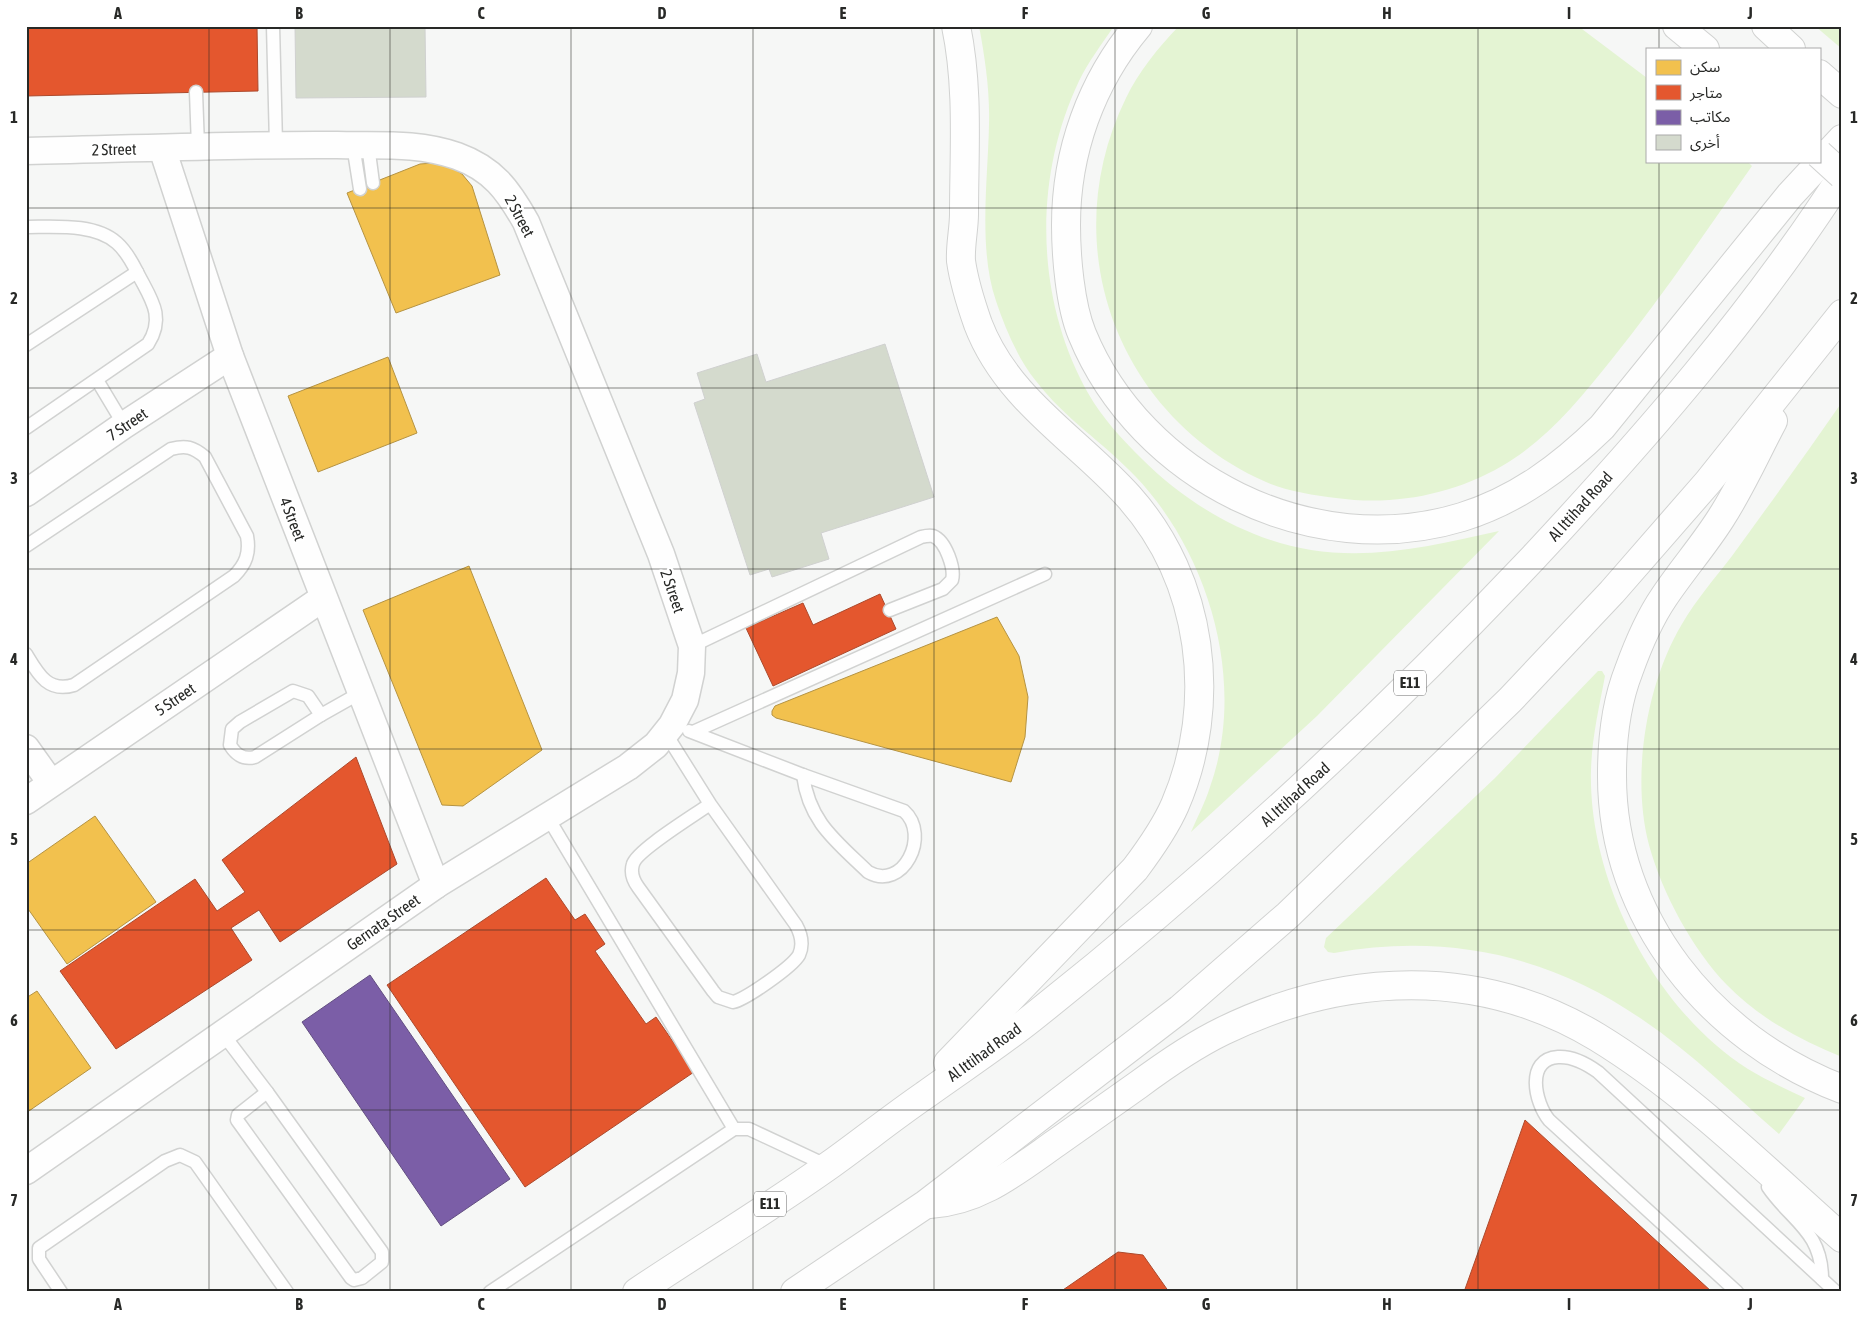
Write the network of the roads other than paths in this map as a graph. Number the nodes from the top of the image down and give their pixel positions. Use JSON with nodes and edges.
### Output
{"nodes":[{"id":1,"x":273,"y":26,"type":"edge"},
{"id":2,"x":956,"y":26,"type":"edge"},
{"id":3,"x":1138,"y":26,"type":"edge"},
{"id":4,"x":1766,"y":26,"type":"edge"},
{"id":5,"x":1790,"y":48,"type":"edge"},
{"id":6,"x":1820,"y":75,"type":"edge"},
{"id":7,"x":196,"y":92,"type":"dead end"},
{"id":8,"x":1842,"y":94,"type":"edge"},
{"id":9,"x":1842,"y":139,"type":"edge"},
{"id":10,"x":276,"y":144,"type":"junction"},
{"id":11,"x":360,"y":145,"type":"junction"},
{"id":12,"x":198,"y":147,"type":"junction"},
{"id":13,"x":162,"y":148,"type":"junction"},
{"id":14,"x":26,"y":151,"type":"edge"},
{"id":15,"x":1820,"y":155,"type":"edge"},
{"id":16,"x":1842,"y":175,"type":"edge"},
{"id":17,"x":373,"y":183,"type":"dead end"},
{"id":18,"x":360,"y":189,"type":"dead end"},
{"id":19,"x":26,"y":227,"type":"edge"},
{"id":20,"x":137,"y":272,"type":"junction"},
{"id":21,"x":1842,"y":314,"type":"edge"},
{"id":22,"x":26,"y":344,"type":"edge"},
{"id":23,"x":230,"y":356,"type":"junction"},
{"id":24,"x":1800,"y":368,"type":"junction"},
{"id":25,"x":97,"y":380,"type":"junction"},
{"id":26,"x":124,"y":425,"type":"junction"},
{"id":27,"x":26,"y":428,"type":"edge"},
{"id":28,"x":26,"y":493,"type":"edge"},
{"id":29,"x":26,"y":546,"type":"edge"},
{"id":30,"x":1045,"y":574,"type":"dead end"},
{"id":31,"x":323,"y":598,"type":"junction"},
{"id":32,"x":890,"y":610,"type":"dead end"},
{"id":33,"x":692,"y":646,"type":"junction"},
{"id":34,"x":26,"y":654,"type":"edge"},
{"id":35,"x":360,"y":693,"type":"junction"},
{"id":36,"x":321,"y":715,"type":"junction"},
{"id":37,"x":677,"y":730,"type":"junction"},
{"id":38,"x":26,"y":748,"type":"edge"},
{"id":39,"x":804,"y":775,"type":"junction"},
{"id":40,"x":51,"y":784,"type":"junction"},
{"id":41,"x":26,"y":800,"type":"edge"},
{"id":42,"x":710,"y":804,"type":"junction"},
{"id":43,"x":547,"y":816,"type":"junction"},
{"id":44,"x":436,"y":885,"type":"junction"},
{"id":45,"x":224,"y":1034,"type":"junction"},
{"id":46,"x":1842,"y":1089,"type":"edge"},
{"id":47,"x":267,"y":1092,"type":"junction"},
{"id":48,"x":900,"y":1113,"type":"junction"},
{"id":49,"x":734,"y":1129,"type":"junction"},
{"id":50,"x":1758,"y":1164,"type":"junction"},
{"id":51,"x":828,"y":1166,"type":"junction"},
{"id":52,"x":26,"y":1171,"type":"edge"},
{"id":53,"x":926,"y":1204,"type":"junction"},
{"id":54,"x":1842,"y":1238,"type":"edge"},
{"id":55,"x":1842,"y":1280,"type":"edge"},
{"id":56,"x":1829,"y":1285,"type":"edge"},
{"id":57,"x":61,"y":1292,"type":"edge"},
{"id":58,"x":287,"y":1292,"type":"edge"},
{"id":59,"x":490,"y":1292,"type":"edge"},
{"id":60,"x":637,"y":1292,"type":"edge"},
{"id":61,"x":795,"y":1292,"type":"edge"},
{"id":62,"x":1737,"y":1292,"type":"edge"}],
"edges":[{"from":1,"to":10,"type":"lane"},
{"from":2,"to":48,"type":"main road"},
{"from":3,"to":9,"type":"main road"},
{"from":4,"to":5,"type":"main road"},
{"from":6,"to":8,"type":"main road"},
{"from":7,"to":12,"type":"lane"},
{"from":10,"to":11,"type":"street","name":"2 Street"},
{"from":10,"to":12,"type":"street","name":"2 Street"},
{"from":11,"to":17,"type":"lane"},
{"from":11,"to":18,"type":"lane"},
{"from":11,"to":33,"type":"street","name":"2 Street"},
{"from":12,"to":13,"type":"street","name":"2 Street"},
{"from":13,"to":14,"type":"street","name":"2 Street"},
{"from":13,"to":23,"type":"street","name":"4 Street"},
{"from":15,"to":16,"type":"main road","bridge":true},
{"from":16,"to":48,"type":"main road","name":"Al Ittihad Road","number":"E11"},
{"from":19,"to":20,"type":"lane"},
{"from":20,"to":22,"type":"lane"},
{"from":20,"to":25,"type":"lane"},
{"from":21,"to":24,"type":"main road"},
{"from":23,"to":26,"type":"street","name":"7 Street"},
{"from":23,"to":31,"type":"street","name":"4 Street"},
{"from":24,"to":46,"type":"main road"},
{"from":24,"to":53,"type":"main road"},
{"from":25,"to":26,"type":"lane"},
{"from":25,"to":27,"type":"lane"},
{"from":26,"to":28,"type":"street","name":"7 Street"},
{"from":29,"to":34,"type":"lane"},
{"from":30,"to":37,"type":"lane"},
{"from":31,"to":35,"type":"street","name":"4 Street"},
{"from":31,"to":40,"type":"street","name":"5 Street"},
{"from":32,"to":33,"type":"lane"},
{"from":33,"to":37,"type":"street","name":"Gernata Street"},
{"from":35,"to":36,"type":"lane"},
{"from":35,"to":44,"type":"street","name":"4 Street"},
{"from":36,"to":36,"type":"lane"},
{"from":37,"to":39,"type":"lane"},
{"from":37,"to":42,"type":"lane"},
{"from":37,"to":43,"type":"street","name":"Gernata Street"},
{"from":38,"to":40,"type":"street"},
{"from":39,"to":39,"type":"lane"},
{"from":40,"to":41,"type":"street","name":"5 Street"},
{"from":42,"to":42,"type":"lane"},
{"from":43,"to":44,"type":"street","name":"Gernata Street"},
{"from":43,"to":49,"type":"lane"},
{"from":44,"to":45,"type":"street","name":"Gernata Street"},
{"from":45,"to":47,"type":"lane"},
{"from":45,"to":52,"type":"street","name":"Gernata Street"},
{"from":47,"to":47,"type":"lane"},
{"from":48,"to":51,"type":"main road","name":"Al Ittihad Road","number":"E11"},
{"from":49,"to":51,"type":"lane"},
{"from":49,"to":59,"type":"lane"},
{"from":50,"to":53,"type":"main road"},
{"from":50,"to":54,"type":"main road"},
{"from":50,"to":56,"type":"lane"},
{"from":51,"to":60,"type":"main road","name":"Al Ittihad Road","number":"E11"},
{"from":53,"to":61,"type":"main road"},
{"from":55,"to":56,"type":"lane"},
{"from":56,"to":62,"type":"lane"},
{"from":57,"to":58,"type":"lane"}]}
